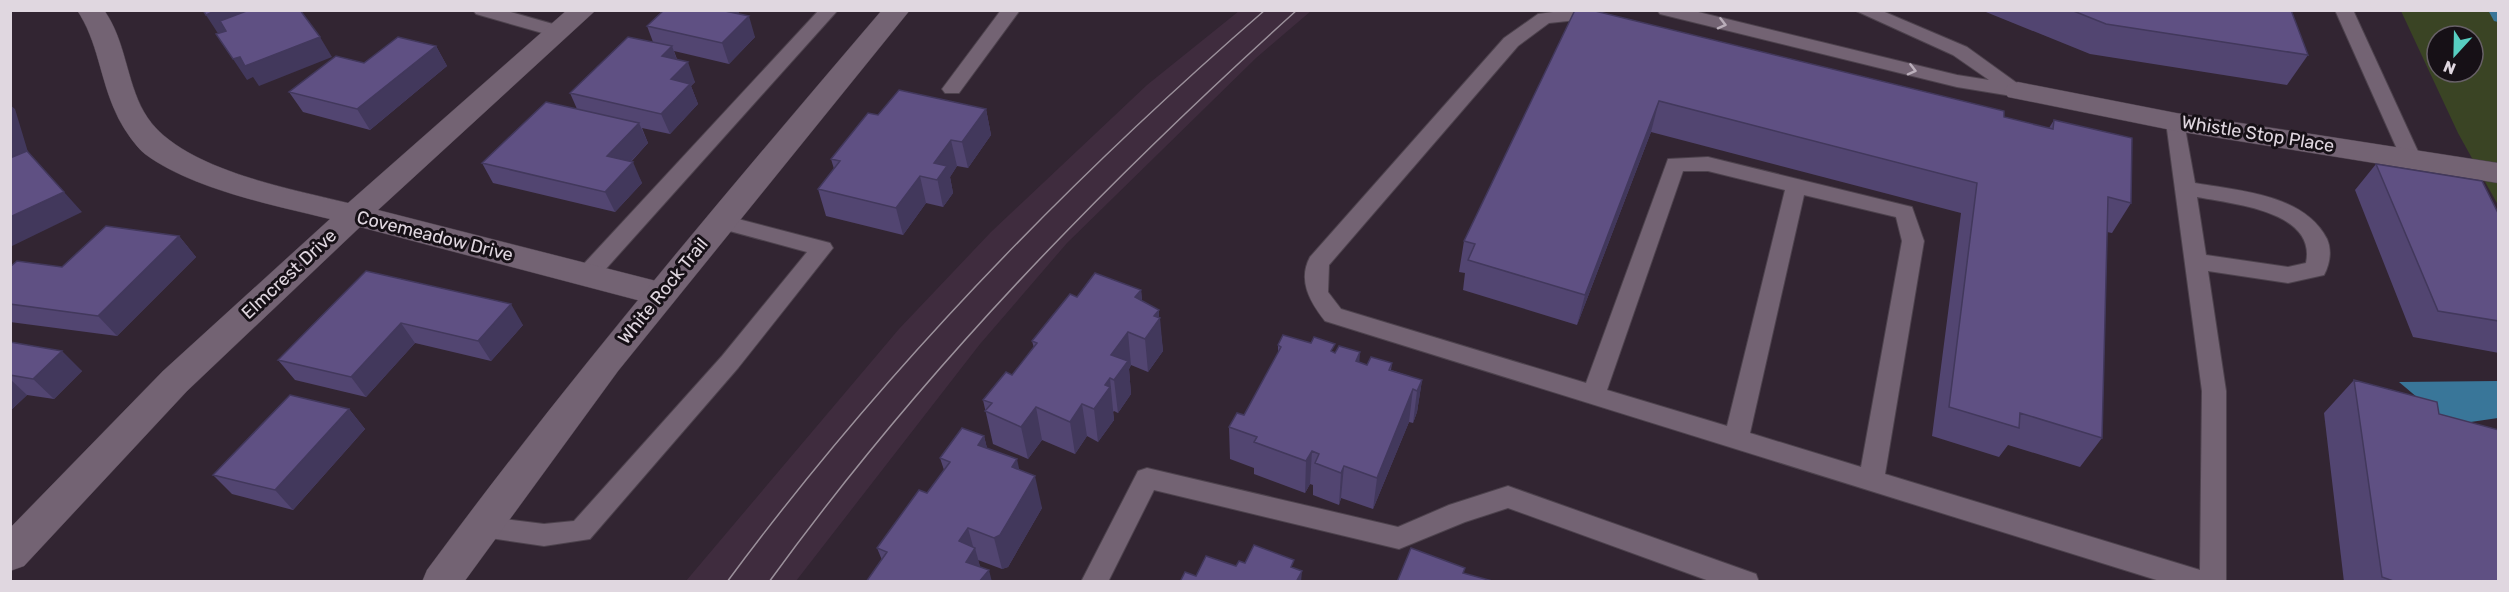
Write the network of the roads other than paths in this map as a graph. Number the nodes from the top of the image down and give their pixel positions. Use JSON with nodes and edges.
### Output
{"nodes":[{"id":1,"x":90,"y":10,"type":"edge"},
{"id":2,"x":482,"y":10,"type":"edge"},
{"id":3,"x":583,"y":10,"type":"edge"},
{"id":4,"x":829,"y":10,"type":"edge"},
{"id":5,"x":897,"y":10,"type":"edge"},
{"id":6,"x":1011,"y":10,"type":"edge"},
{"id":7,"x":1585,"y":10,"type":"edge"},
{"id":8,"x":1666,"y":10,"type":"edge"},
{"id":9,"x":1863,"y":10,"type":"edge"},
{"id":10,"x":2344,"y":10,"type":"edge"},
{"id":11,"x":560,"y":32,"type":"junction"},
{"id":12,"x":952,"y":89,"type":"dead end"},
{"id":13,"x":2018,"y":91,"type":"junction"},
{"id":14,"x":2176,"y":122,"type":"junction"},
{"id":15,"x":2411,"y":158,"type":"junction"},
{"id":16,"x":2491,"y":171,"type":"edge"},
{"id":17,"x":1796,"y":186,"type":"junction"},
{"id":18,"x":2185,"y":188,"type":"junction"},
{"id":19,"x":354,"y":215,"type":"junction"},
{"id":20,"x":720,"y":221,"type":"junction"},
{"id":21,"x":2196,"y":261,"type":"junction"},
{"id":22,"x":587,"y":275,"type":"junction"},
{"id":23,"x":660,"y":294,"type":"junction"},
{"id":24,"x":1594,"y":394,"type":"junction"},
{"id":25,"x":1736,"y":438,"type":"junction"},
{"id":26,"x":1871,"y":480,"type":"junction"},
{"id":27,"x":479,"y":528,"type":"junction"},
{"id":28,"x":10,"y":554,"type":"edge"},
{"id":29,"x":441,"y":582,"type":"edge"},
{"id":30,"x":1094,"y":582,"type":"edge"},
{"id":31,"x":1746,"y":582,"type":"edge"},
{"id":32,"x":2202,"y":582,"type":"edge"},
{"id":33,"x":2213,"y":582,"type":"edge"}],
"edges":[{"from":1,"to":19,"type":"street","name":"Covemeadow Drive"},
{"from":2,"to":11,"type":"lane"},
{"from":3,"to":11,"type":"street","name":"Elmcrest Drive"},
{"from":4,"to":22,"type":"lane"},
{"from":5,"to":20,"type":"street","name":"White Rock Trail"},
{"from":6,"to":12,"type":"lane"},
{"from":7,"to":24,"type":"lane"},
{"from":8,"to":13,"type":"lane","name":"Whistle Stop Place","one_way":true},
{"from":9,"to":13,"type":"lane","name":"Whistle Stop Place"},
{"from":10,"to":15,"type":"lane"},
{"from":11,"to":19,"type":"street","name":"Elmcrest Drive"},
{"from":13,"to":14,"type":"street","name":"Whistle Stop Place"},
{"from":14,"to":15,"type":"street","name":"Whistle Stop Place"},
{"from":14,"to":18,"type":"lane"},
{"from":15,"to":16,"type":"street","name":"Whistle Stop Place"},
{"from":17,"to":24,"type":"lane"},
{"from":17,"to":25,"type":"lane"},
{"from":17,"to":26,"type":"lane"},
{"from":18,"to":21,"type":"lane"},
{"from":18,"to":21,"type":"lane"},
{"from":19,"to":22,"type":"street","name":"Covemeadow Drive"},
{"from":19,"to":28,"type":"street","name":"Elmcrest Drive"},
{"from":20,"to":23,"type":"street","name":"White Rock Trail"},
{"from":20,"to":27,"type":"lane"},
{"from":21,"to":33,"type":"lane"},
{"from":22,"to":23,"type":"street","name":"Covemeadow Drive"},
{"from":23,"to":27,"type":"street","name":"White Rock Trail"},
{"from":24,"to":25,"type":"lane"},
{"from":25,"to":26,"type":"lane"},
{"from":26,"to":32,"type":"lane"},
{"from":27,"to":29,"type":"street","name":"White Rock Trail"},
{"from":30,"to":31,"type":"lane"}]}
